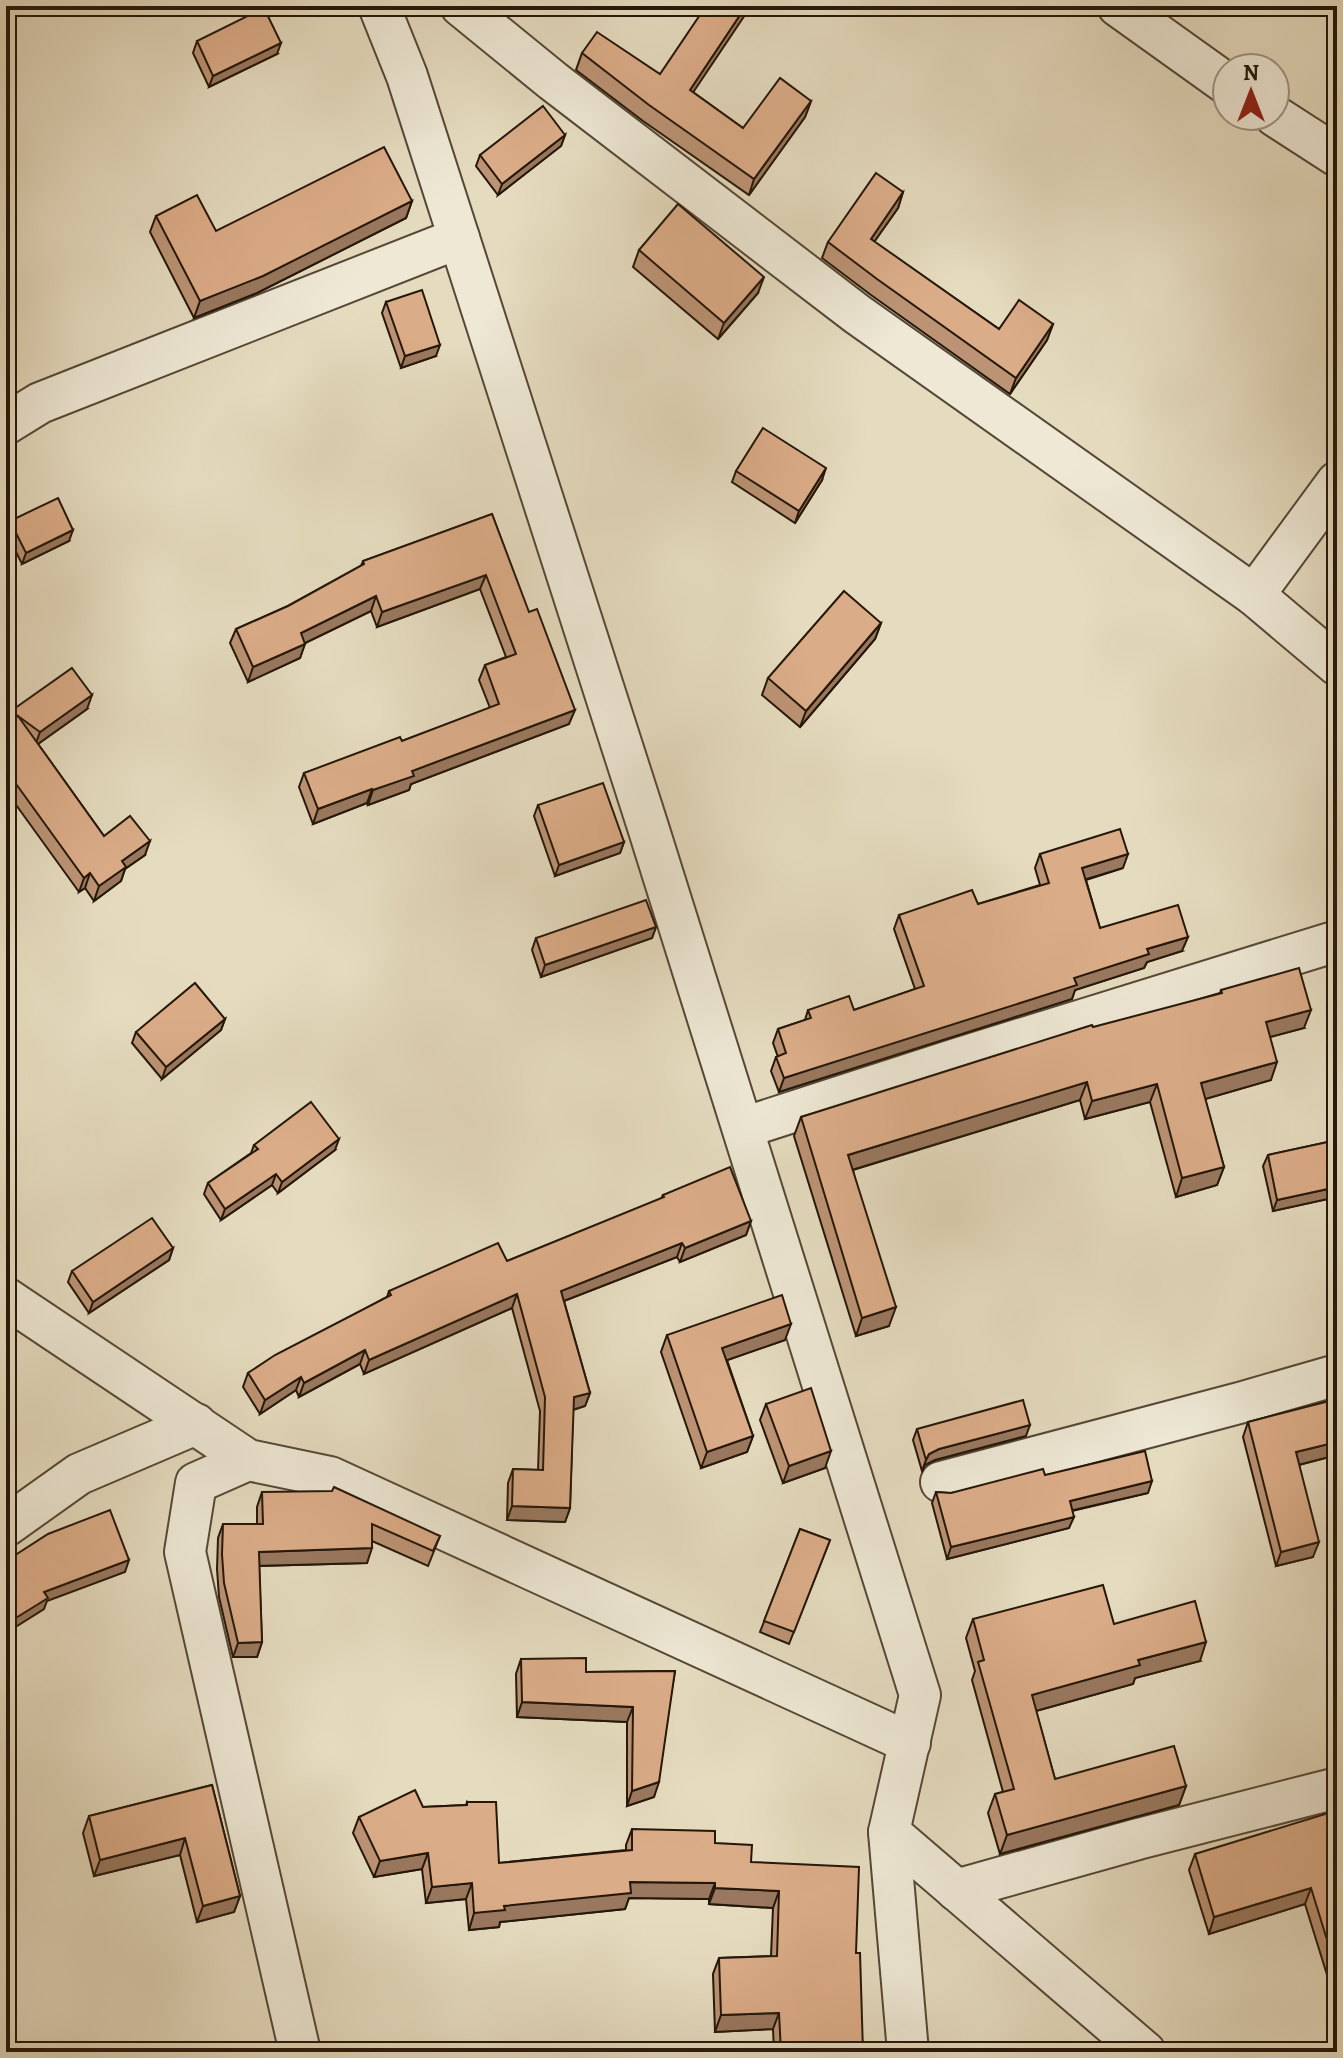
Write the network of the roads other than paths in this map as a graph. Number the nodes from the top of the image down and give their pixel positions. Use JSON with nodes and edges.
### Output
{"nodes":[{"id":1,"x":379,"y":6,"type":"edge"},
{"id":2,"x":461,"y":6,"type":"edge"},
{"id":3,"x":1118,"y":6,"type":"edge"},
{"id":4,"x":1211,"y":73,"type":"edge"},
{"id":5,"x":1291,"y":126,"type":"edge"},
{"id":6,"x":1337,"y":156,"type":"edge"},
{"id":7,"x":459,"y":238,"type":"junction"},
{"id":8,"x":6,"y":424,"type":"edge"},
{"id":9,"x":1337,"y":482,"type":"edge"},
{"id":10,"x":1254,"y":595,"type":"junction"},
{"id":11,"x":1337,"y":665,"type":"edge"},
{"id":12,"x":1337,"y":941,"type":"edge"},
{"id":13,"x":743,"y":1128,"type":"junction"},
{"id":14,"x":6,"y":1298,"type":"edge"},
{"id":15,"x":1337,"y":1375,"type":"edge"},
{"id":16,"x":196,"y":1424,"type":"junction"},
{"id":17,"x":248,"y":1460,"type":"junction"},
{"id":18,"x":941,"y":1482,"type":"dead end"},
{"id":19,"x":6,"y":1526,"type":"edge"},
{"id":20,"x":910,"y":1743,"type":"junction"},
{"id":21,"x":1337,"y":1788,"type":"edge"},
{"id":22,"x":889,"y":1832,"type":"junction"},
{"id":23,"x":956,"y":1890,"type":"junction"},
{"id":24,"x":300,"y":2052,"type":"edge"},
{"id":25,"x":908,"y":2052,"type":"edge"},
{"id":26,"x":1145,"y":2052,"type":"edge"}],
"edges":[{"from":1,"to":7,"type":"street"},
{"from":2,"to":10,"type":"street"},
{"from":3,"to":4,"type":"street"},
{"from":5,"to":6,"type":"street"},
{"from":7,"to":8,"type":"street"},
{"from":7,"to":13,"type":"street"},
{"from":9,"to":10,"type":"street"},
{"from":10,"to":11,"type":"street"},
{"from":12,"to":13,"type":"street"},
{"from":13,"to":20,"type":"street"},
{"from":14,"to":16,"type":"street"},
{"from":15,"to":18,"type":"street"},
{"from":16,"to":17,"type":"street"},
{"from":16,"to":19,"type":"street"},
{"from":17,"to":20,"type":"street"},
{"from":17,"to":24,"type":"street"},
{"from":20,"to":22,"type":"street"},
{"from":21,"to":23,"type":"street"},
{"from":22,"to":23,"type":"street"},
{"from":22,"to":25,"type":"street"},
{"from":23,"to":26,"type":"street"}]}
